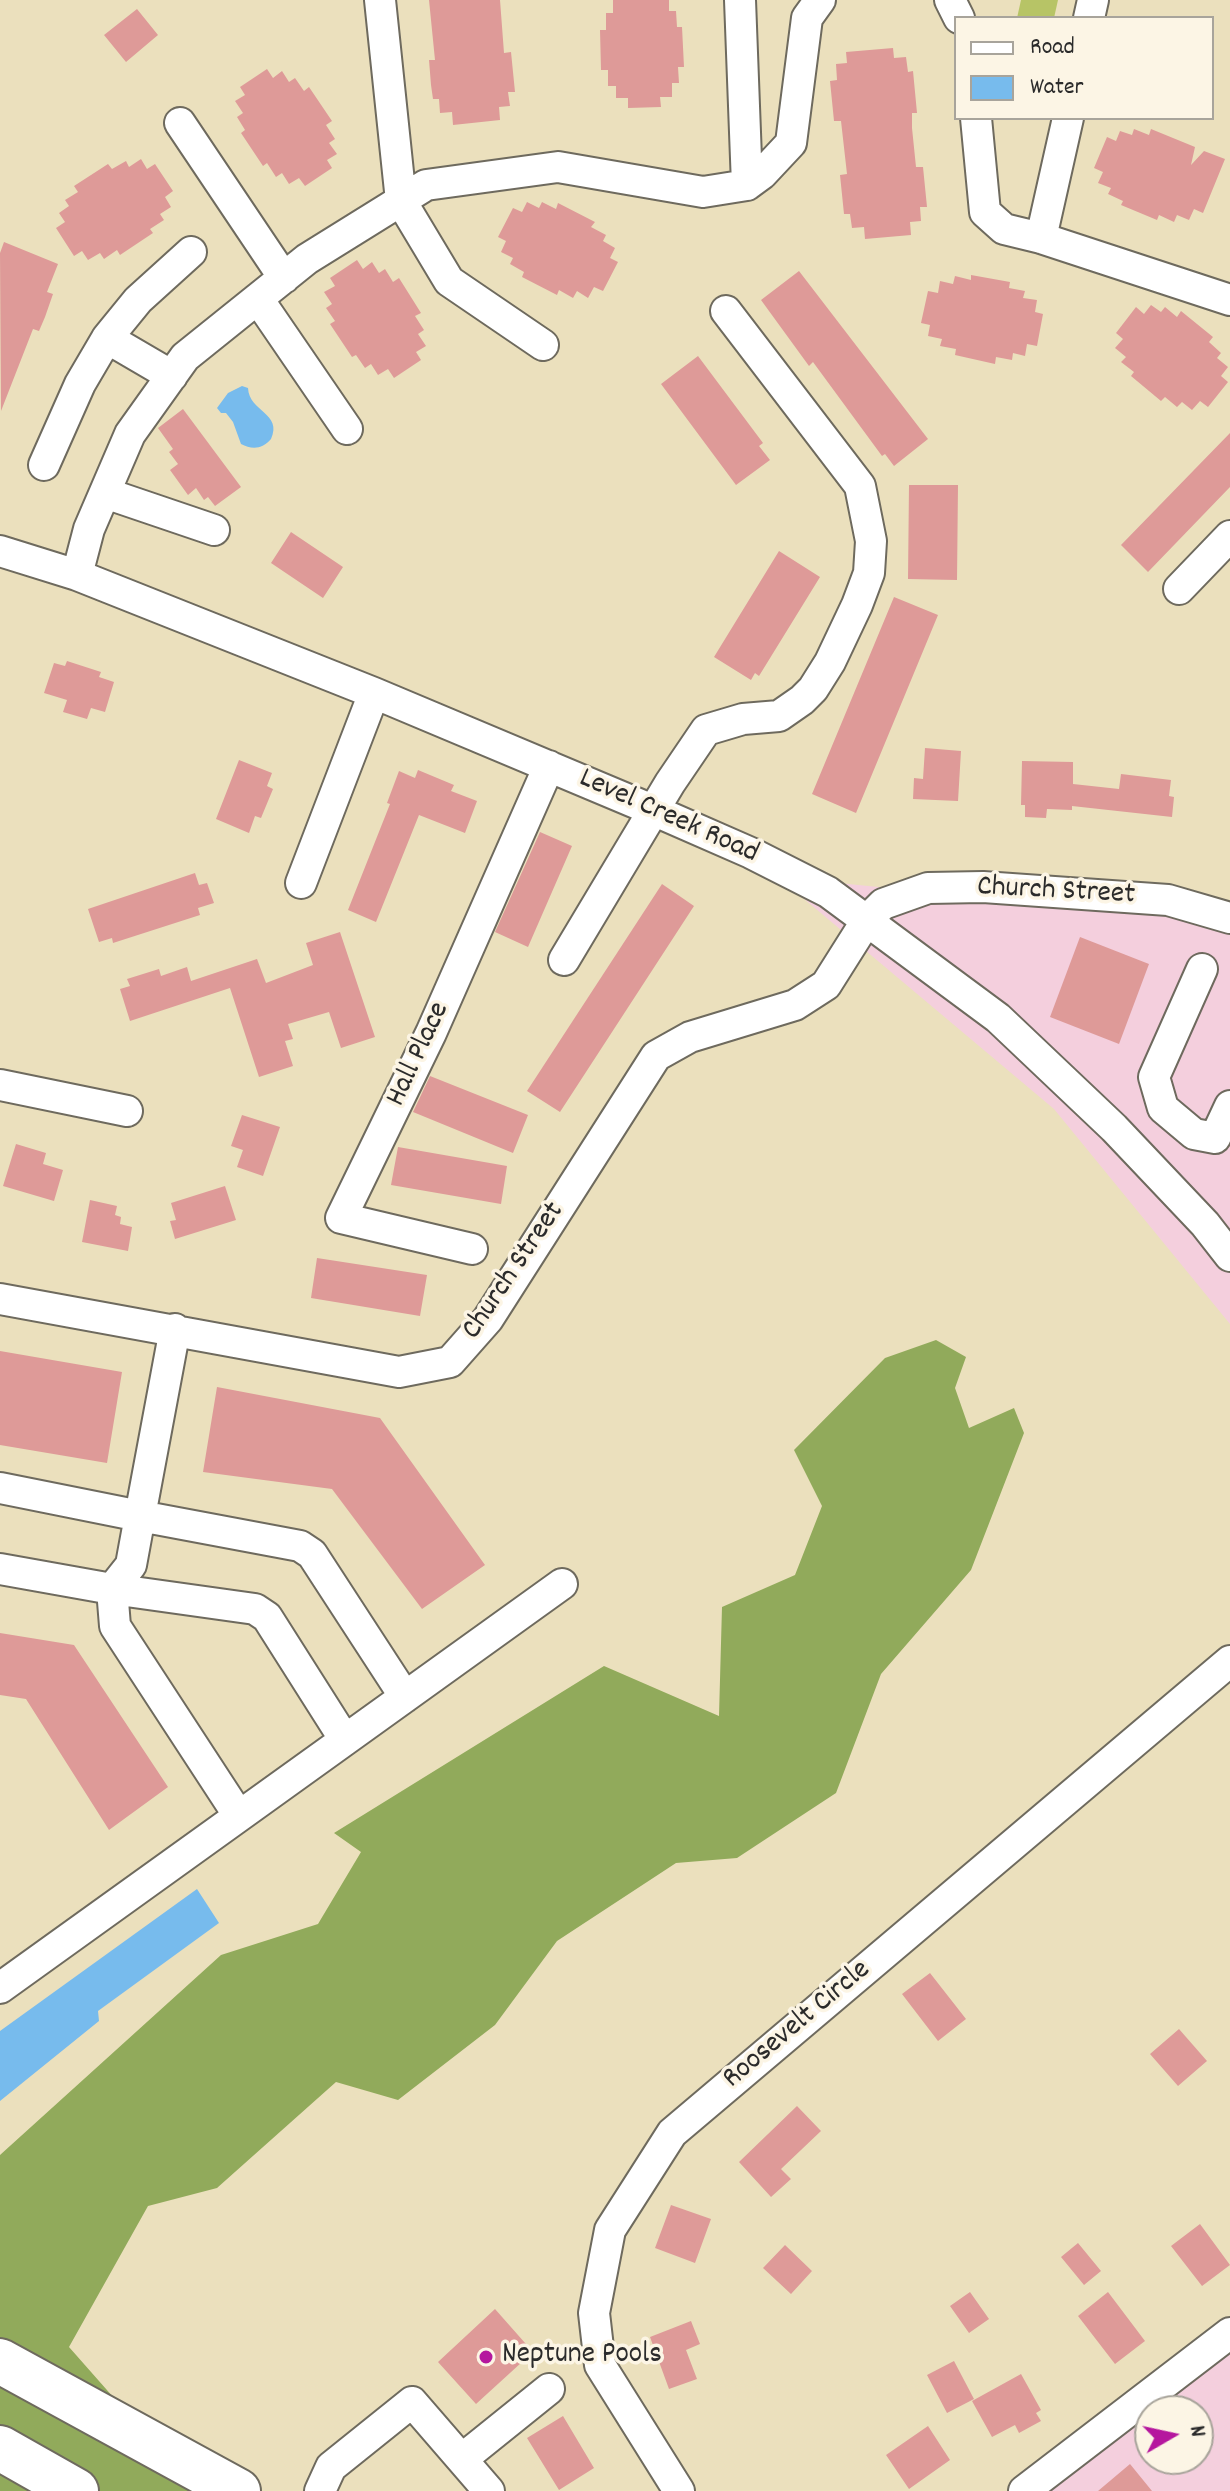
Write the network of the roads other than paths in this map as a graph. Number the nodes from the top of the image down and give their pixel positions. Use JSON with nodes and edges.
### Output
{"nodes":[{"id":1,"x":380,"y":0,"type":"edge"},
{"id":2,"x":740,"y":0,"type":"edge"},
{"id":3,"x":820,"y":0,"type":"edge"},
{"id":4,"x":976,"y":120,"type":"edge"},
{"id":5,"x":1068,"y":120,"type":"edge"},
{"id":6,"x":180,"y":123,"type":"dead end"},
{"id":7,"x":747,"y":185,"type":"junction"},
{"id":8,"x":401,"y":201,"type":"junction"},
{"id":9,"x":1041,"y":238,"type":"junction"},
{"id":10,"x":191,"y":252,"type":"dead end"},
{"id":11,"x":284,"y":278,"type":"junction"},
{"id":12,"x":258,"y":299,"type":"junction"},
{"id":13,"x":1230,"y":300,"type":"edge"},
{"id":14,"x":726,"y":311,"type":"dead end"},
{"id":15,"x":107,"y":338,"type":"junction"},
{"id":16,"x":543,"y":345,"type":"dead end"},
{"id":17,"x":172,"y":376,"type":"junction"},
{"id":18,"x":347,"y":429,"type":"dead end"},
{"id":19,"x":44,"y":465,"type":"dead end"},
{"id":20,"x":105,"y":493,"type":"junction"},
{"id":21,"x":214,"y":530,"type":"dead end"},
{"id":22,"x":1230,"y":536,"type":"edge"},
{"id":23,"x":0,"y":551,"type":"edge"},
{"id":24,"x":77,"y":575,"type":"junction"},
{"id":25,"x":1179,"y":589,"type":"dead end"},
{"id":26,"x":374,"y":693,"type":"junction"},
{"id":27,"x":549,"y":766,"type":"junction"},
{"id":28,"x":655,"y":811,"type":"junction"},
{"id":29,"x":301,"y":883,"type":"dead end"},
{"id":30,"x":875,"y":912,"type":"junction"},
{"id":31,"x":1230,"y":918,"type":"edge"},
{"id":32,"x":564,"y":960,"type":"dead end"},
{"id":33,"x":1202,"y":969,"type":"dead end"},
{"id":34,"x":0,"y":1085,"type":"edge"},
{"id":35,"x":127,"y":1111,"type":"dead end"},
{"id":36,"x":1229,"y":1111,"type":"edge"},
{"id":37,"x":472,"y":1249,"type":"dead end"},
{"id":38,"x":1230,"y":1256,"type":"edge"},
{"id":39,"x":0,"y":1299,"type":"edge"},
{"id":40,"x":175,"y":1329,"type":"junction"},
{"id":41,"x":0,"y":1488,"type":"edge"},
{"id":42,"x":140,"y":1516,"type":"junction"},
{"id":43,"x":0,"y":1569,"type":"edge"},
{"id":44,"x":562,"y":1584,"type":"dead end"},
{"id":45,"x":112,"y":1589,"type":"junction"},
{"id":46,"x":1230,"y":1661,"type":"edge"},
{"id":47,"x":405,"y":1697,"type":"junction"},
{"id":48,"x":345,"y":1740,"type":"junction"},
{"id":49,"x":239,"y":1816,"type":"junction"},
{"id":50,"x":0,"y":1988,"type":"edge"},
{"id":51,"x":1230,"y":2333,"type":"edge"},
{"id":52,"x":0,"y":2361,"type":"edge"},
{"id":53,"x":549,"y":2389,"type":"dead end"},
{"id":54,"x":0,"y":2448,"type":"edge"},
{"id":55,"x":462,"y":2459,"type":"junction"},
{"id":56,"x":76,"y":2491,"type":"edge"},
{"id":57,"x":238,"y":2491,"type":"edge"},
{"id":58,"x":320,"y":2491,"type":"edge"},
{"id":59,"x":489,"y":2491,"type":"edge"},
{"id":60,"x":679,"y":2491,"type":"edge"},
{"id":61,"x":1024,"y":2491,"type":"edge"}],
"edges":[{"from":1,"to":8,"type":"street"},
{"from":2,"to":7,"type":"street"},
{"from":3,"to":7,"type":"street"},
{"from":4,"to":9,"type":"street"},
{"from":5,"to":9,"type":"street"},
{"from":6,"to":11,"type":"street"},
{"from":7,"to":8,"type":"street"},
{"from":8,"to":11,"type":"street"},
{"from":8,"to":16,"type":"street"},
{"from":9,"to":13,"type":"street"},
{"from":10,"to":15,"type":"street"},
{"from":11,"to":12,"type":"street"},
{"from":12,"to":17,"type":"street"},
{"from":12,"to":18,"type":"street"},
{"from":14,"to":28,"type":"street"},
{"from":15,"to":17,"type":"street"},
{"from":15,"to":19,"type":"street"},
{"from":17,"to":20,"type":"street"},
{"from":20,"to":21,"type":"street"},
{"from":20,"to":24,"type":"street"},
{"from":22,"to":25,"type":"street"},
{"from":23,"to":24,"type":"street","name":"Level Creek Road"},
{"from":24,"to":26,"type":"street","name":"Level Creek Road"},
{"from":26,"to":27,"type":"street","name":"Level Creek Road"},
{"from":26,"to":29,"type":"street"},
{"from":27,"to":28,"type":"street","name":"Level Creek Road"},
{"from":27,"to":37,"type":"street","name":"Hall Place"},
{"from":28,"to":30,"type":"street","name":"Level Creek Road"},
{"from":28,"to":32,"type":"street"},
{"from":30,"to":31,"type":"street","name":"Church Street"},
{"from":30,"to":38,"type":"street","name":"Level Creek Road"},
{"from":30,"to":40,"type":"street","name":"Church Street"},
{"from":33,"to":36,"type":"street"},
{"from":34,"to":35,"type":"street"},
{"from":39,"to":40,"type":"street","name":"Church Street"},
{"from":40,"to":42,"type":"street"},
{"from":41,"to":42,"type":"street"},
{"from":42,"to":45,"type":"street"},
{"from":42,"to":47,"type":"street"},
{"from":43,"to":45,"type":"street"},
{"from":44,"to":47,"type":"street"},
{"from":45,"to":48,"type":"street"},
{"from":45,"to":49,"type":"street"},
{"from":46,"to":60,"type":"street","name":"Roosevelt Circle"},
{"from":47,"to":48,"type":"street"},
{"from":48,"to":49,"type":"street"},
{"from":49,"to":50,"type":"street"},
{"from":51,"to":61,"type":"street"},
{"from":52,"to":57,"type":"highway"},
{"from":53,"to":55,"type":"street"},
{"from":54,"to":56,"type":"highway"},
{"from":55,"to":58,"type":"street"},
{"from":55,"to":59,"type":"street"}]}
